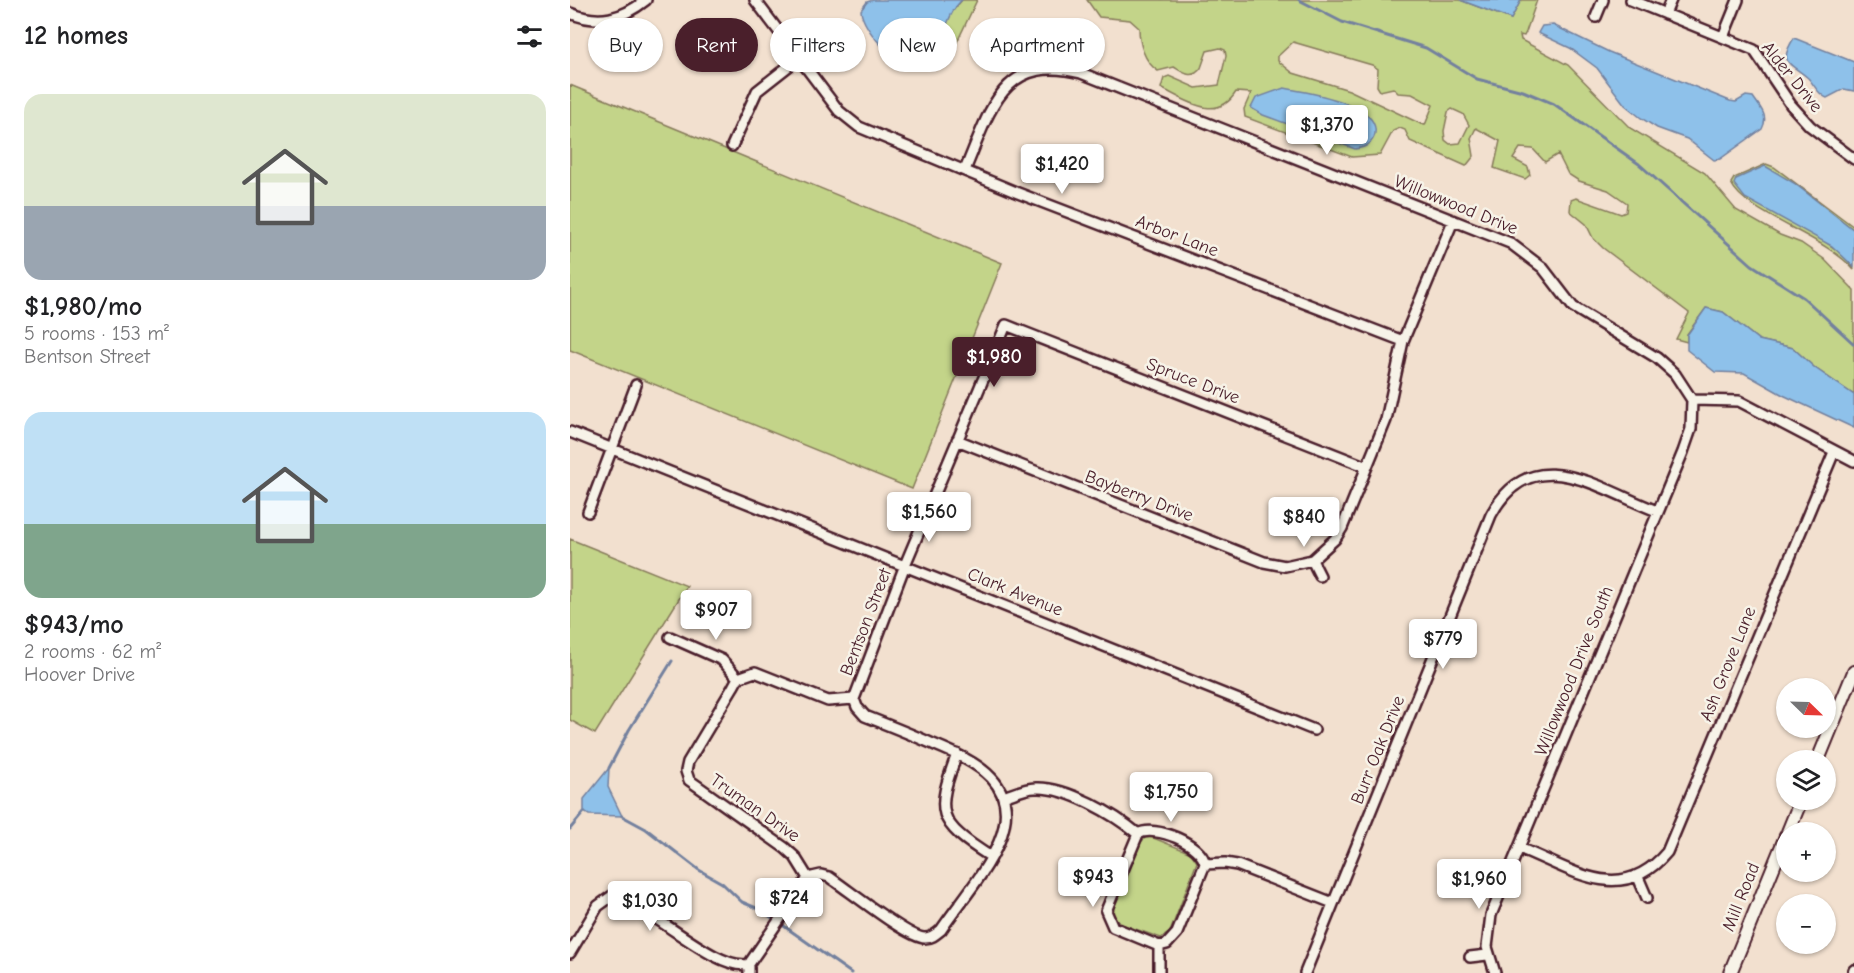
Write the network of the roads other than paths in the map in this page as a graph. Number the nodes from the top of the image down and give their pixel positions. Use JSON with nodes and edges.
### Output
{"nodes":[{"id":1,"x":646,"y":0,"type":"edge"},
{"id":2,"x":756,"y":0,"type":"edge"},
{"id":3,"x":1603,"y":0,"type":"edge"},
{"id":4,"x":1630,"y":0,"type":"edge"},
{"id":5,"x":1671,"y":0,"type":"edge"},
{"id":6,"x":1738,"y":0,"type":"edge"},
{"id":7,"x":570,"y":13,"type":"edge"},
{"id":8,"x":1665,"y":14,"type":"junction"},
{"id":9,"x":1596,"y":17,"type":"dead end"},
{"id":10,"x":770,"y":19,"type":"edge"},
{"id":11,"x":1723,"y":38,"type":"junction"},
{"id":12,"x":782,"y":72,"type":"edge"},
{"id":13,"x":810,"y":72,"type":"edge"},
{"id":14,"x":1027,"y":72,"type":"edge"},
{"id":15,"x":1076,"y":72,"type":"edge"},
{"id":16,"x":732,"y":146,"type":"dead end"},
{"id":17,"x":1854,"y":159,"type":"edge"},
{"id":18,"x":965,"y":170,"type":"junction"},
{"id":19,"x":1454,"y":220,"type":"junction"},
{"id":20,"x":1006,"y":325,"type":"joint"},
{"id":21,"x":1403,"y":341,"type":"junction"},
{"id":22,"x":636,"y":385,"type":"dead end"},
{"id":23,"x":1692,"y":400,"type":"junction"},
{"id":24,"x":570,"y":432,"type":"edge"},
{"id":25,"x":957,"y":440,"type":"junction"},
{"id":26,"x":612,"y":449,"type":"junction"},
{"id":27,"x":1834,"y":452,"type":"junction"},
{"id":28,"x":1854,"y":461,"type":"edge"},
{"id":29,"x":1367,"y":467,"type":"junction"},
{"id":30,"x":1657,"y":511,"type":"junction"},
{"id":31,"x":588,"y":513,"type":"dead end"},
{"id":32,"x":1312,"y":560,"type":"junction"},
{"id":33,"x":905,"y":565,"type":"junction"},
{"id":34,"x":1320,"y":576,"type":"dead end"},
{"id":35,"x":670,"y":637,"type":"dead end"},
{"id":36,"x":1854,"y":672,"type":"edge"},
{"id":37,"x":738,"y":678,"type":"junction"},
{"id":38,"x":854,"y":699,"type":"junction"},
{"id":39,"x":1314,"y":730,"type":"dead end"},
{"id":40,"x":1822,"y":750,"type":"edge"},
{"id":41,"x":957,"y":754,"type":"junction"},
{"id":42,"x":1003,"y":797,"type":"junction"},
{"id":43,"x":1138,"y":834,"type":"junction"},
{"id":44,"x":1519,"y":848,"type":"junction"},
{"id":45,"x":991,"y":857,"type":"junction"},
{"id":46,"x":1776,"y":861,"type":"edge"},
{"id":47,"x":1205,"y":864,"type":"junction"},
{"id":48,"x":1638,"y":877,"type":"junction"},
{"id":49,"x":807,"y":878,"type":"junction"},
{"id":50,"x":1647,"y":898,"type":"dead end"},
{"id":51,"x":1333,"y":903,"type":"junction"},
{"id":52,"x":1159,"y":946,"type":"junction"},
{"id":53,"x":570,"y":953,"type":"edge"},
{"id":54,"x":1487,"y":955,"type":"junction"},
{"id":55,"x":1470,"y":957,"type":"dead end"},
{"id":56,"x":749,"y":969,"type":"edge"},
{"id":57,"x":1159,"y":973,"type":"edge"},
{"id":58,"x":1305,"y":973,"type":"edge"},
{"id":59,"x":1496,"y":973,"type":"edge"},
{"id":60,"x":1730,"y":973,"type":"edge"}],
"edges":[{"from":1,"to":7,"type":"street"},
{"from":2,"to":10,"type":"street","name":"Arbor Lane"},
{"from":3,"to":9,"type":"street"},
{"from":4,"to":8,"type":"street","name":"Alder Drive"},
{"from":5,"to":8,"type":"street"},
{"from":6,"to":11,"type":"street"},
{"from":8,"to":11,"type":"street","name":"Alder Drive"},
{"from":11,"to":17,"type":"street","name":"Alder Drive"},
{"from":12,"to":16,"type":"street"},
{"from":13,"to":18,"type":"street","name":"Arbor Lane"},
{"from":14,"to":18,"type":"street"},
{"from":15,"to":19,"type":"street","name":"Willowwood Drive"},
{"from":18,"to":21,"type":"street","name":"Arbor Lane"},
{"from":19,"to":21,"type":"street"},
{"from":19,"to":23,"type":"street","name":"Willowwood Drive"},
{"from":20,"to":25,"type":"street","name":"Bentson Street"},
{"from":20,"to":29,"type":"street","name":"Spruce Drive"},
{"from":21,"to":29,"type":"street"},
{"from":22,"to":26,"type":"street"},
{"from":23,"to":27,"type":"street"},
{"from":23,"to":30,"type":"street","name":"Willowwood Drive South"},
{"from":24,"to":26,"type":"street","name":"Clark Avenue"},
{"from":25,"to":32,"type":"street","name":"Bayberry Drive"},
{"from":25,"to":33,"type":"street","name":"Bentson Street"},
{"from":26,"to":31,"type":"street"},
{"from":26,"to":33,"type":"street","name":"Clark Avenue"},
{"from":27,"to":28,"type":"street"},
{"from":27,"to":48,"type":"street","name":"Ash Grove Lane"},
{"from":29,"to":32,"type":"street"},
{"from":30,"to":44,"type":"street","name":"Willowwood Drive South"},
{"from":30,"to":51,"type":"street","name":"Burr Oak Drive"},
{"from":32,"to":34,"type":"street"},
{"from":33,"to":38,"type":"street","name":"Bentson Street"},
{"from":33,"to":39,"type":"street","name":"Clark Avenue"},
{"from":35,"to":37,"type":"street"},
{"from":36,"to":40,"type":"street"},
{"from":37,"to":38,"type":"street"},
{"from":37,"to":49,"type":"street","name":"Truman Drive"},
{"from":38,"to":41,"type":"street"},
{"from":41,"to":42,"type":"street"},
{"from":41,"to":45,"type":"street"},
{"from":42,"to":43,"type":"street"},
{"from":42,"to":45,"type":"street"},
{"from":43,"to":47,"type":"street"},
{"from":43,"to":52,"type":"street"},
{"from":44,"to":48,"type":"street"},
{"from":44,"to":54,"type":"street","name":"Willowwood Drive South"},
{"from":45,"to":49,"type":"street"},
{"from":46,"to":60,"type":"street","name":"Mill Road"},
{"from":47,"to":51,"type":"street"},
{"from":47,"to":52,"type":"street"},
{"from":48,"to":50,"type":"street"},
{"from":49,"to":56,"type":"street"},
{"from":51,"to":58,"type":"street","name":"Burr Oak Drive"},
{"from":52,"to":57,"type":"street"},
{"from":53,"to":56,"type":"street"},
{"from":54,"to":55,"type":"street"},
{"from":54,"to":59,"type":"street","name":"Willowwood Drive South"}]}
